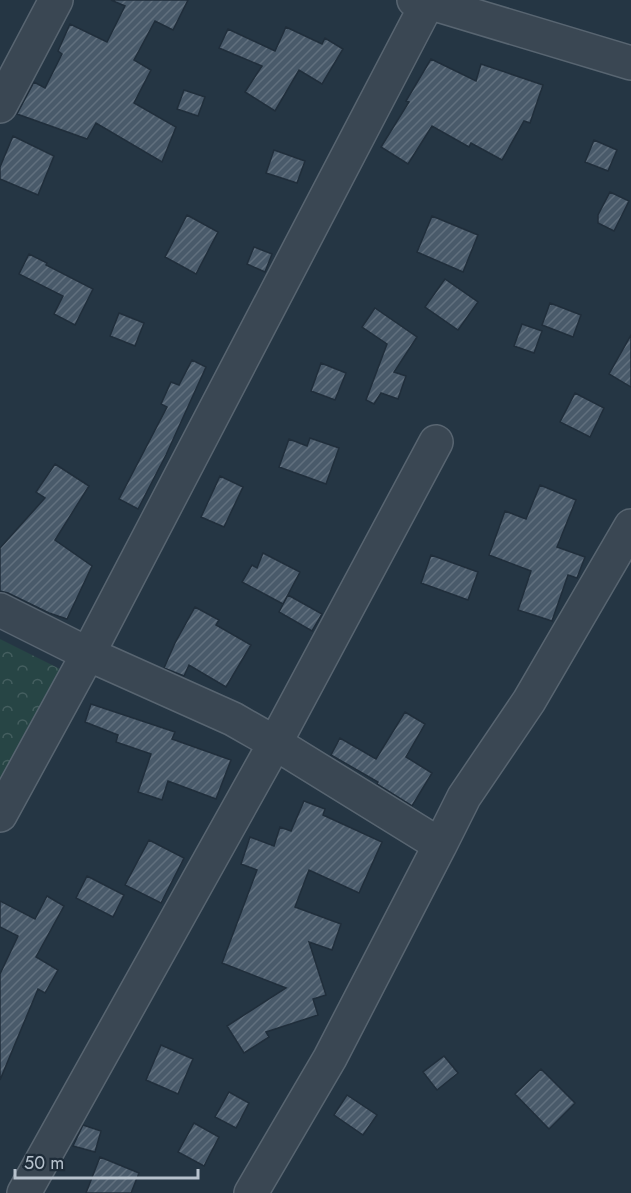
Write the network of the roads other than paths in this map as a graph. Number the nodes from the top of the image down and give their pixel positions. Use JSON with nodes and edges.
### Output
{"nodes":[{"id":1,"x":56,"y":0,"type":"edge"},
{"id":2,"x":424,"y":1,"type":"edge"},
{"id":3,"x":631,"y":63,"type":"edge"},
{"id":4,"x":0,"y":106,"type":"edge"},
{"id":5,"x":436,"y":442,"type":"dead end"},
{"id":6,"x":631,"y":526,"type":"edge"},
{"id":7,"x":0,"y":610,"type":"edge"},
{"id":8,"x":88,"y":654,"type":"junction"},
{"id":9,"x":275,"y":743,"type":"junction"},
{"id":10,"x":0,"y":815,"type":"edge"},
{"id":11,"x":440,"y":845,"type":"junction"},
{"id":12,"x":24,"y":1193,"type":"edge"},
{"id":13,"x":251,"y":1193,"type":"edge"}],
"edges":[{"from":1,"to":4,"type":"street"},
{"from":2,"to":3,"type":"street"},
{"from":2,"to":8,"type":"street"},
{"from":5,"to":9,"type":"street"},
{"from":6,"to":11,"type":"street"},
{"from":7,"to":8,"type":"street"},
{"from":8,"to":9,"type":"street"},
{"from":8,"to":10,"type":"street"},
{"from":9,"to":11,"type":"street"},
{"from":9,"to":12,"type":"street"},
{"from":11,"to":13,"type":"street"}]}
